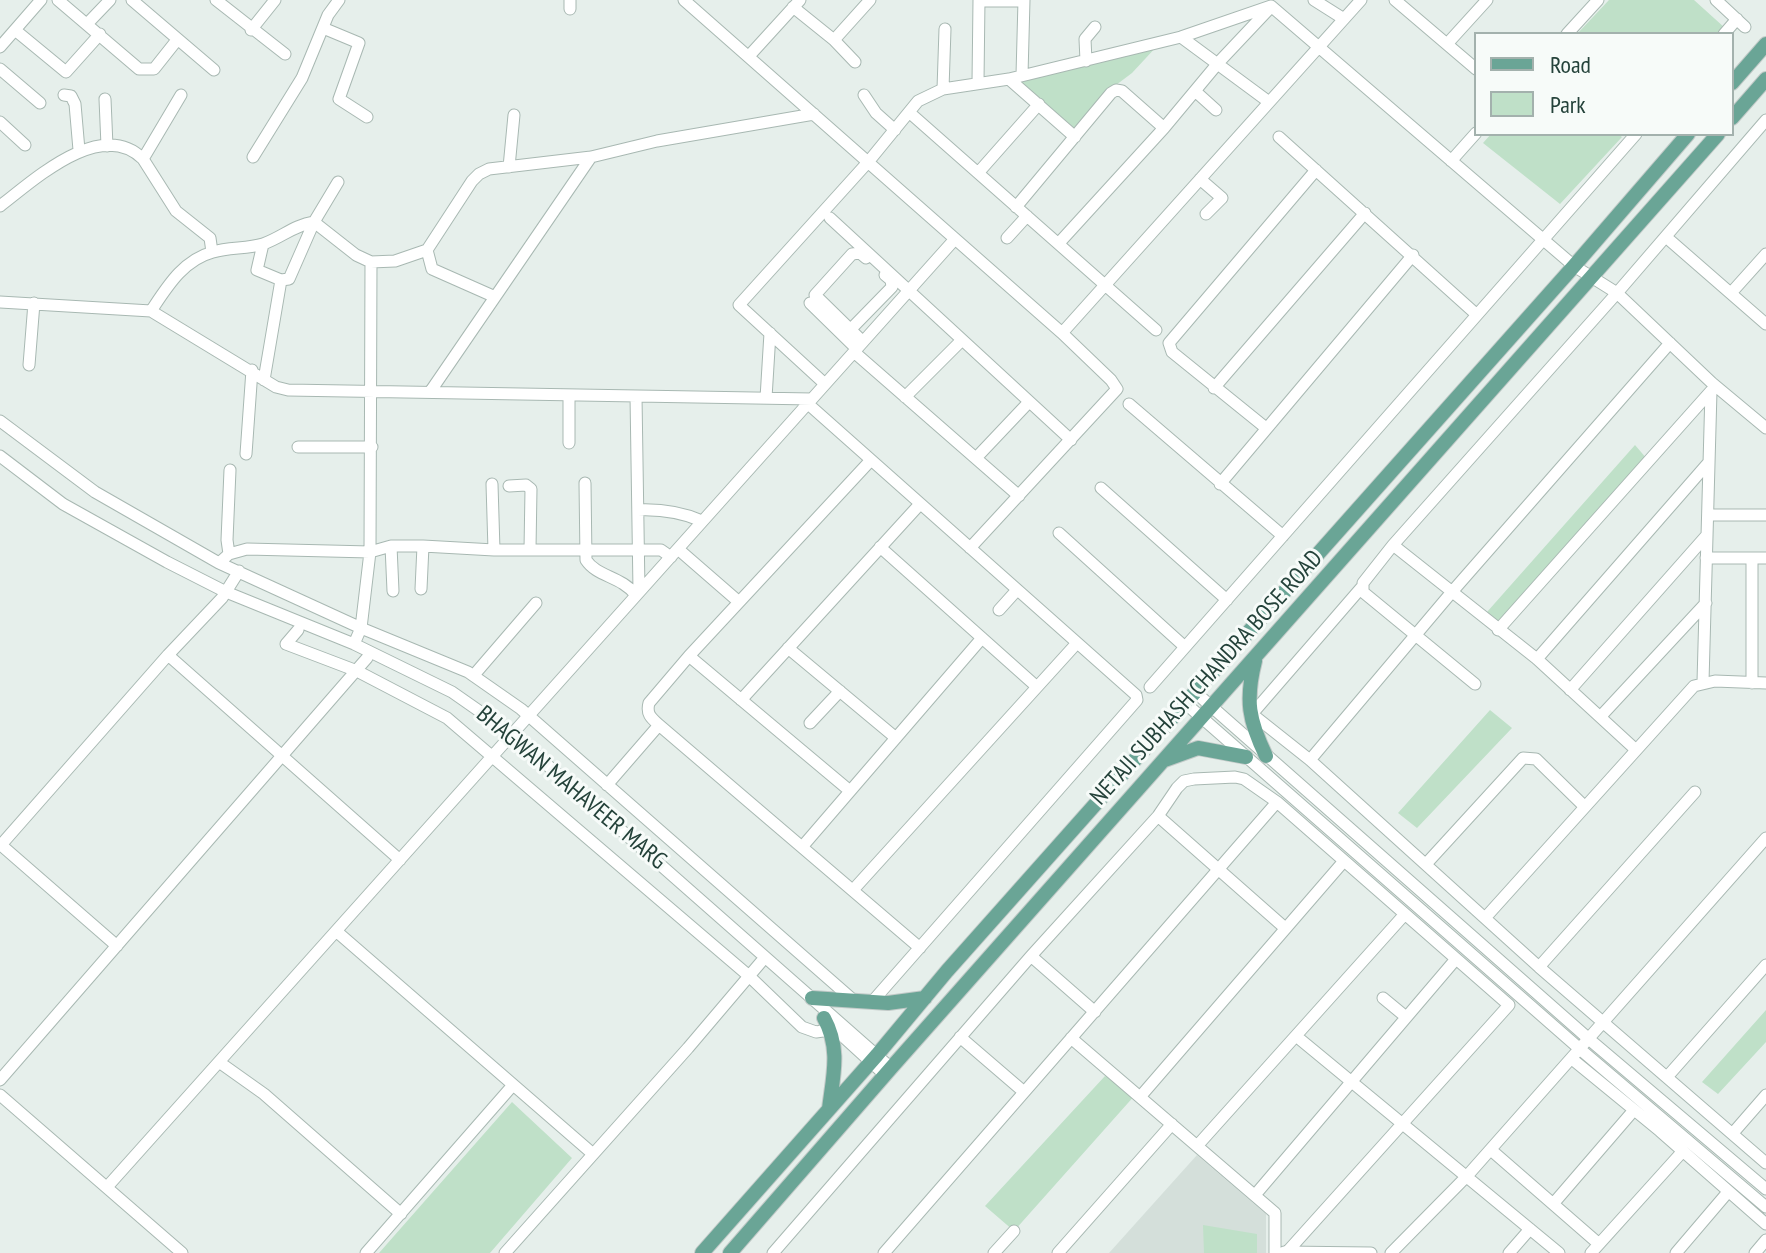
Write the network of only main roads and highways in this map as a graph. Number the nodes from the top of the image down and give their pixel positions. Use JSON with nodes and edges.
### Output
{"nodes":[{"id":1,"x":1766,"y":44,"type":"edge"},
{"id":2,"x":1766,"y":79,"type":"edge"},
{"id":3,"x":1734,"y":81,"type":"edge"},
{"id":4,"x":1734,"y":116,"type":"edge"},
{"id":5,"x":1686,"y":136,"type":"edge"},
{"id":6,"x":1716,"y":136,"type":"edge"},
{"id":7,"x":1256,"y":657,"type":"junction"},
{"id":8,"x":1266,"y":756,"type":"road end"},
{"id":9,"x":1246,"y":757,"type":"road end"},
{"id":10,"x":1163,"y":760,"type":"junction"},
{"id":11,"x":812,"y":998,"type":"road end"},
{"id":12,"x":925,"y":998,"type":"junction"},
{"id":13,"x":827,"y":1024,"type":"road end"},
{"id":14,"x":829,"y":1110,"type":"junction"},
{"id":15,"x":810,"y":1131,"type":"junction"},
{"id":16,"x":824,"y":1145,"type":"junction"},
{"id":17,"x":738,"y":1250,"type":"edge"},
{"id":18,"x":702,"y":1253,"type":"edge"}],
"edges":[{"from":1,"to":3,"type":"main road"},
{"from":2,"to":4,"type":"main road"},
{"from":5,"to":12,"type":"main road","name":"NETAJI SUBHASH CHANDRA BOSE ROAD"},
{"from":6,"to":7,"type":"main road","name":"NETAJI SUBHASH CHANDRA BOSE ROAD"},
{"from":7,"to":8,"type":"main road"},
{"from":7,"to":10,"type":"main road","name":"NETAJI SUBHASH CHANDRA BOSE ROAD"},
{"from":9,"to":10,"type":"main road"},
{"from":10,"to":16,"type":"main road","name":"NETAJI SUBHASH CHANDRA BOSE ROAD"},
{"from":11,"to":12,"type":"main road"},
{"from":12,"to":14,"type":"main road","name":"NETAJI SUBHASH CHANDRA BOSE ROAD"},
{"from":13,"to":14,"type":"main road"},
{"from":14,"to":15,"type":"main road","name":"NETAJI SUBHASH CHANDRA BOSE ROAD"},
{"from":15,"to":16,"type":"main road"},
{"from":15,"to":18,"type":"main road","name":"NETAJI SUBHASH CHANDRA BOSE ROAD"},
{"from":16,"to":17,"type":"main road","name":"NETAJI SUBHASH CHANDRA BOSE ROAD"}]}
